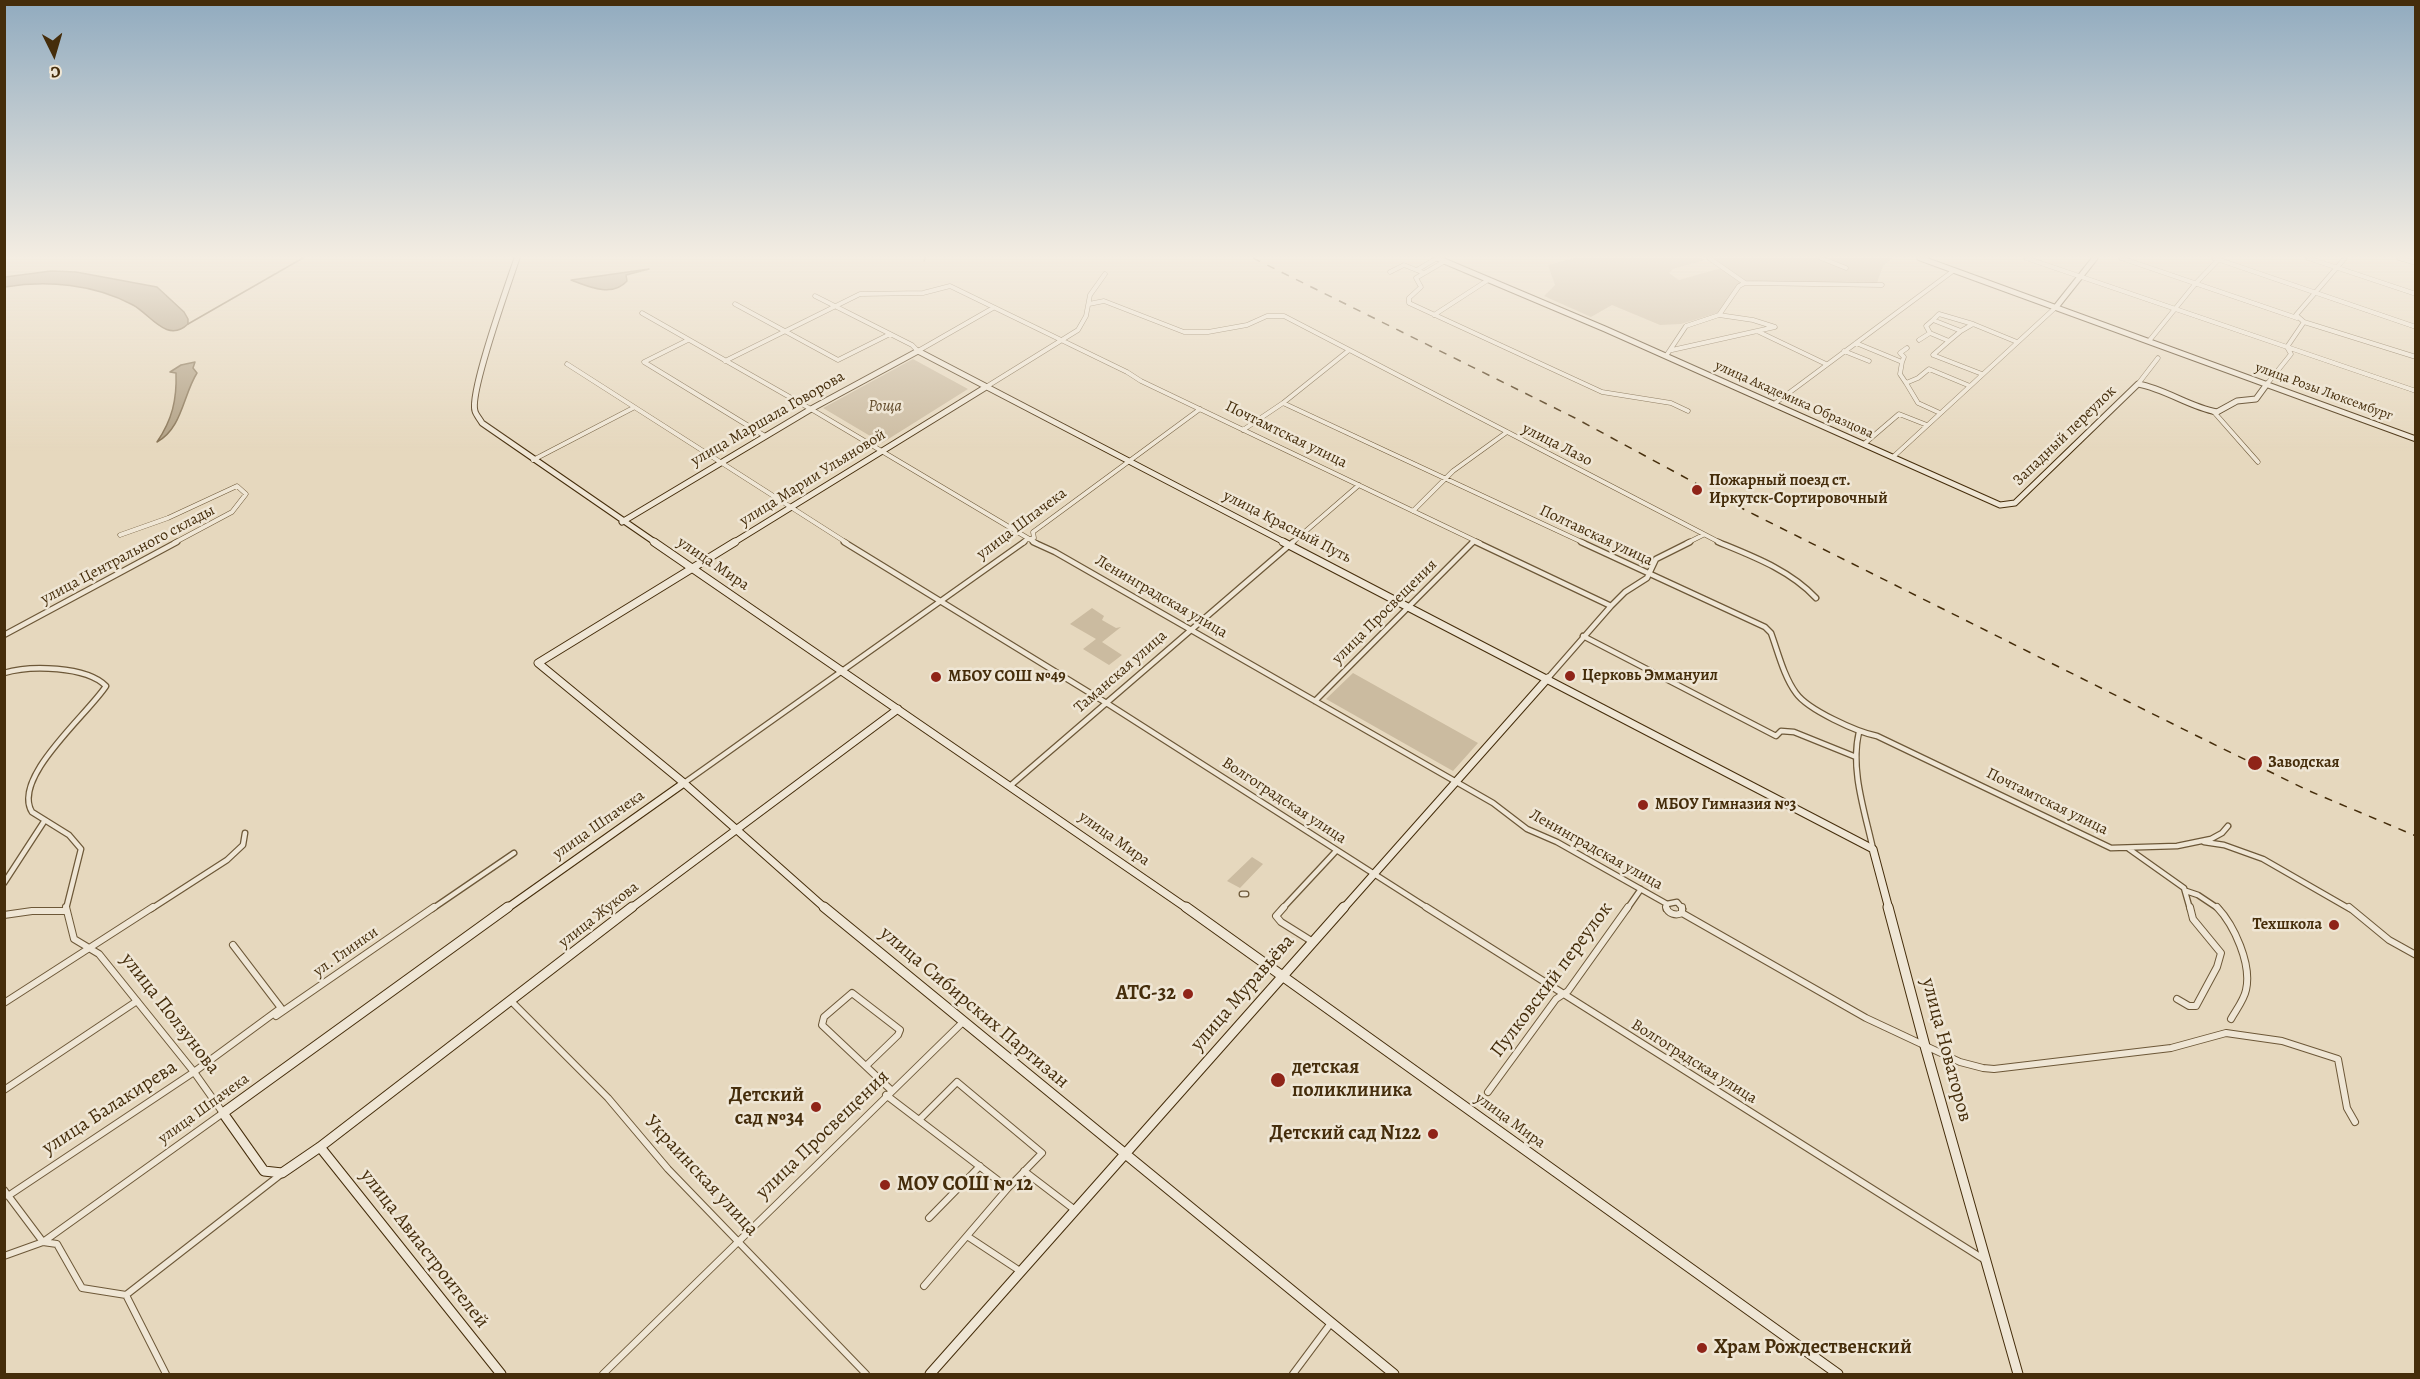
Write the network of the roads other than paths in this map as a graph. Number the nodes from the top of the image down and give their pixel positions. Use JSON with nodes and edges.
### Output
{"nodes":[{"id":1,"x":495,"y":322,"type":"edge"},
{"id":2,"x":658,"y":322,"type":"edge"},
{"id":3,"x":770,"y":322,"type":"edge"},
{"id":4,"x":801,"y":322,"type":"edge"},
{"id":5,"x":867,"y":322,"type":"edge"},
{"id":6,"x":968,"y":322,"type":"edge"},
{"id":7,"x":1023,"y":322,"type":"edge"},
{"id":8,"x":1083,"y":322,"type":"edge"},
{"id":9,"x":1159,"y":322,"type":"edge"},
{"id":10,"x":1254,"y":322,"type":"edge"},
{"id":11,"x":1296,"y":322,"type":"edge"},
{"id":12,"x":1450,"y":322,"type":"edge"},
{"id":13,"x":1587,"y":322,"type":"edge"},
{"id":14,"x":1697,"y":322,"type":"edge"},
{"id":15,"x":1762,"y":322,"type":"edge"},
{"id":16,"x":1884,"y":322,"type":"edge"},
{"id":17,"x":1930,"y":322,"type":"edge"},
{"id":18,"x":1939,"y":322,"type":"edge"},
{"id":19,"x":1967,"y":322,"type":"edge"},
{"id":20,"x":2039,"y":322,"type":"edge"},
{"id":21,"x":2098,"y":322,"type":"edge"},
{"id":22,"x":2165,"y":322,"type":"edge"},
{"id":23,"x":2215,"y":322,"type":"edge"},
{"id":24,"x":2304,"y":322,"type":"edge"},
{"id":25,"x":2305,"y":322,"type":"edge"},
{"id":26,"x":1973,"y":324,"type":"junction"},
{"id":27,"x":785,"y":330,"type":"junction"},
{"id":28,"x":1754,"y":330,"type":"junction"},
{"id":29,"x":1961,"y":331,"type":"junction"},
{"id":30,"x":1930,"y":333,"type":"junction"},
{"id":31,"x":890,"y":334,"type":"junction"},
{"id":32,"x":688,"y":340,"type":"junction"},
{"id":33,"x":1919,"y":340,"type":"dead end"},
{"id":34,"x":1061,"y":341,"type":"junction"},
{"id":35,"x":1949,"y":341,"type":"junction"},
{"id":36,"x":2149,"y":341,"type":"junction"},
{"id":37,"x":2017,"y":342,"type":"junction"},
{"id":38,"x":1856,"y":343,"type":"junction"},
{"id":39,"x":2287,"y":347,"type":"junction"},
{"id":40,"x":1907,"y":348,"type":"dead end"},
{"id":41,"x":1672,"y":350,"type":"junction"},
{"id":42,"x":918,"y":351,"type":"junction"},
{"id":43,"x":1348,"y":351,"type":"junction"},
{"id":44,"x":1844,"y":351,"type":"junction"},
{"id":45,"x":1666,"y":356,"type":"junction"},
{"id":46,"x":2415,"y":357,"type":"edge"},
{"id":47,"x":2158,"y":358,"type":"dead end"},
{"id":48,"x":725,"y":361,"type":"junction"},
{"id":49,"x":1869,"y":362,"type":"dead end"},
{"id":50,"x":1902,"y":362,"type":"junction"},
{"id":51,"x":567,"y":364,"type":"dead end"},
{"id":52,"x":1826,"y":364,"type":"junction"},
{"id":53,"x":1982,"y":374,"type":"junction"},
{"id":54,"x":1906,"y":383,"type":"junction"},
{"id":55,"x":2138,"y":384,"type":"junction"},
{"id":56,"x":2267,"y":384,"type":"junction"},
{"id":57,"x":1970,"y":386,"type":"junction"},
{"id":58,"x":986,"y":387,"type":"junction"},
{"id":59,"x":2415,"y":391,"type":"edge"},
{"id":60,"x":1283,"y":403,"type":"junction"},
{"id":61,"x":1774,"y":404,"type":"junction"},
{"id":62,"x":633,"y":408,"type":"junction"},
{"id":63,"x":811,"y":409,"type":"junction"},
{"id":64,"x":1200,"y":409,"type":"junction"},
{"id":65,"x":1688,"y":411,"type":"dead end"},
{"id":66,"x":2213,"y":411,"type":"junction"},
{"id":67,"x":1940,"y":413,"type":"junction"},
{"id":68,"x":1927,"y":425,"type":"junction"},
{"id":69,"x":1243,"y":430,"type":"junction"},
{"id":70,"x":1507,"y":432,"type":"junction"},
{"id":71,"x":765,"y":436,"type":"junction"},
{"id":72,"x":2415,"y":439,"type":"edge"},
{"id":73,"x":1864,"y":444,"type":"junction"},
{"id":74,"x":882,"y":452,"type":"junction"},
{"id":75,"x":1893,"y":457,"type":"junction"},
{"id":76,"x":533,"y":460,"type":"junction"},
{"id":77,"x":720,"y":462,"type":"junction"},
{"id":78,"x":1131,"y":462,"type":"junction"},
{"id":79,"x":2258,"y":462,"type":"dead end"},
{"id":80,"x":1446,"y":480,"type":"junction"},
{"id":81,"x":1359,"y":485,"type":"junction"},
{"id":82,"x":2010,"y":505,"type":"joint"},
{"id":83,"x":790,"y":508,"type":"junction"},
{"id":84,"x":1413,"y":511,"type":"junction"},
{"id":85,"x":622,"y":522,"type":"junction"},
{"id":86,"x":1034,"y":532,"type":"junction"},
{"id":87,"x":1022,"y":534,"type":"junction"},
{"id":88,"x":1703,"y":535,"type":"junction"},
{"id":89,"x":120,"y":536,"type":"dead end"},
{"id":90,"x":1028,"y":539,"type":"junction"},
{"id":91,"x":1474,"y":541,"type":"junction"},
{"id":92,"x":1291,"y":544,"type":"junction"},
{"id":93,"x":693,"y":568,"type":"junction"},
{"id":94,"x":1650,"y":574,"type":"junction"},
{"id":95,"x":1816,"y":598,"type":"dead end"},
{"id":96,"x":943,"y":600,"type":"junction"},
{"id":97,"x":1410,"y":606,"type":"junction"},
{"id":98,"x":1611,"y":606,"type":"junction"},
{"id":99,"x":1190,"y":630,"type":"junction"},
{"id":100,"x":5,"y":635,"type":"edge"},
{"id":101,"x":1583,"y":636,"type":"junction"},
{"id":102,"x":538,"y":663,"type":"joint"},
{"id":103,"x":841,"y":670,"type":"junction"},
{"id":104,"x":4,"y":674,"type":"edge"},
{"id":105,"x":1548,"y":678,"type":"junction"},
{"id":106,"x":1315,"y":701,"type":"junction"},
{"id":107,"x":1106,"y":702,"type":"junction"},
{"id":108,"x":898,"y":709,"type":"junction"},
{"id":109,"x":1859,"y":732,"type":"junction"},
{"id":110,"x":1856,"y":757,"type":"junction"},
{"id":111,"x":1454,"y":782,"type":"junction"},
{"id":112,"x":684,"y":783,"type":"junction"},
{"id":113,"x":1010,"y":786,"type":"junction"},
{"id":114,"x":45,"y":820,"type":"junction"},
{"id":115,"x":2228,"y":826,"type":"dead end"},
{"id":116,"x":735,"y":830,"type":"junction"},
{"id":117,"x":245,"y":833,"type":"dead end"},
{"id":118,"x":2201,"y":841,"type":"junction"},
{"id":119,"x":1874,"y":849,"type":"junction"},
{"id":120,"x":2129,"y":849,"type":"junction"},
{"id":121,"x":1336,"y":851,"type":"junction"},
{"id":122,"x":513,"y":853,"type":"dead end"},
{"id":123,"x":1373,"y":873,"type":"junction"},
{"id":124,"x":4,"y":883,"type":"edge"},
{"id":125,"x":1641,"y":889,"type":"junction"},
{"id":126,"x":2186,"y":891,"type":"junction"},
{"id":127,"x":1667,"y":904,"type":"junction"},
{"id":128,"x":66,"y":911,"type":"junction"},
{"id":129,"x":1682,"y":913,"type":"junction"},
{"id":130,"x":4,"y":915,"type":"edge"},
{"id":131,"x":1313,"y":942,"type":"junction"},
{"id":132,"x":233,"y":945,"type":"dead end"},
{"id":133,"x":89,"y":948,"type":"junction"},
{"id":134,"x":2415,"y":955,"type":"edge"},
{"id":135,"x":1282,"y":976,"type":"junction"},
{"id":136,"x":1562,"y":993,"type":"junction"},
{"id":137,"x":2177,"y":999,"type":"dead end"},
{"id":138,"x":137,"y":1001,"type":"junction"},
{"id":139,"x":511,"y":1001,"type":"junction"},
{"id":140,"x":4,"y":1003,"type":"edge"},
{"id":141,"x":2231,"y":1019,"type":"dead end"},
{"id":142,"x":964,"y":1022,"type":"junction"},
{"id":143,"x":1926,"y":1046,"type":"junction"},
{"id":144,"x":867,"y":1065,"type":"junction"},
{"id":145,"x":194,"y":1072,"type":"junction"},
{"id":146,"x":4,"y":1090,"type":"edge"},
{"id":147,"x":1488,"y":1092,"type":"dead end"},
{"id":148,"x":889,"y":1093,"type":"junction"},
{"id":149,"x":223,"y":1113,"type":"junction"},
{"id":150,"x":919,"y":1120,"type":"junction"},
{"id":151,"x":2355,"y":1122,"type":"dead end"},
{"id":152,"x":320,"y":1147,"type":"junction"},
{"id":153,"x":1124,"y":1155,"type":"junction"},
{"id":154,"x":980,"y":1166,"type":"junction"},
{"id":155,"x":1024,"y":1172,"type":"junction"},
{"id":156,"x":282,"y":1173,"type":"junction"},
{"id":157,"x":1008,"y":1188,"type":"junction"},
{"id":158,"x":6,"y":1193,"type":"edge"},
{"id":159,"x":1075,"y":1210,"type":"junction"},
{"id":160,"x":929,"y":1218,"type":"dead end"},
{"id":161,"x":967,"y":1236,"type":"junction"},
{"id":162,"x":738,"y":1241,"type":"junction"},
{"id":163,"x":43,"y":1242,"type":"junction"},
{"id":164,"x":4,"y":1256,"type":"edge"},
{"id":165,"x":1986,"y":1261,"type":"junction"},
{"id":166,"x":1021,"y":1272,"type":"junction"},
{"id":167,"x":924,"y":1286,"type":"dead end"},
{"id":168,"x":126,"y":1295,"type":"junction"},
{"id":169,"x":1331,"y":1323,"type":"junction"},
{"id":170,"x":166,"y":1374,"type":"edge"},
{"id":171,"x":501,"y":1374,"type":"edge"},
{"id":172,"x":603,"y":1374,"type":"edge"},
{"id":173,"x":866,"y":1374,"type":"edge"},
{"id":174,"x":930,"y":1374,"type":"edge"},
{"id":175,"x":1293,"y":1374,"type":"edge"},
{"id":176,"x":1394,"y":1374,"type":"edge"},
{"id":177,"x":1838,"y":1374,"type":"edge"},
{"id":178,"x":2018,"y":1374,"type":"edge"}],
"edges":[{"from":1,"to":76,"type":"street","name":"улица Мира"},
{"from":2,"to":32,"type":"street","name":"Ленинградская улица"},
{"from":3,"to":27,"type":"street"},
{"from":4,"to":27,"type":"street"},
{"from":5,"to":31,"type":"street","name":"улица Красный Путь"},
{"from":6,"to":42,"type":"street","name":"улица Маршала Говорова"},
{"from":7,"to":34,"type":"street","name":"Почтамтская улица"},
{"from":8,"to":34,"type":"street","name":"улица Марии Ульяновой"},
{"from":9,"to":10,"type":"street","name":"улица Лазо"},
{"from":11,"to":43,"type":"street","name":"улица Лазо"},
{"from":12,"to":65,"type":"street"},
{"from":13,"to":45,"type":"street","name":"улица Академика Образцова"},
{"from":14,"to":41,"type":"street"},
{"from":15,"to":28,"type":"street"},
{"from":16,"to":38,"type":"street"},
{"from":17,"to":30,"type":"street"},
{"from":18,"to":29,"type":"street"},
{"from":19,"to":26,"type":"street"},
{"from":20,"to":37,"type":"street"},
{"from":21,"to":36,"type":"street","name":"улица Розы Люксембург"},
{"from":22,"to":36,"type":"street"},
{"from":23,"to":39,"type":"street"},
{"from":24,"to":39,"type":"street"},
{"from":25,"to":46,"type":"street"},
{"from":26,"to":29,"type":"street"},
{"from":26,"to":37,"type":"street"},
{"from":27,"to":31,"type":"street"},
{"from":27,"to":48,"type":"street"},
{"from":28,"to":41,"type":"street"},
{"from":28,"to":52,"type":"street"},
{"from":29,"to":35,"type":"street"},
{"from":30,"to":33,"type":"street"},
{"from":30,"to":35,"type":"street"},
{"from":31,"to":42,"type":"street","name":"улица Красный Путь"},
{"from":32,"to":48,"type":"street","name":"Ленинградская улица"},
{"from":32,"to":71,"type":"street"},
{"from":34,"to":58,"type":"street","name":"улица Марии Ульяновой"},
{"from":34,"to":64,"type":"street","name":"Почтамтская улица"},
{"from":35,"to":53,"type":"street"},
{"from":36,"to":56,"type":"street","name":"улица Розы Люксембург"},
{"from":37,"to":53,"type":"street"},
{"from":38,"to":44,"type":"street"},
{"from":38,"to":50,"type":"street"},
{"from":39,"to":56,"type":"street"},
{"from":39,"to":59,"type":"street"},
{"from":40,"to":50,"type":"street"},
{"from":41,"to":45,"type":"street"},
{"from":42,"to":58,"type":"street","name":"улица Красный Путь"},
{"from":42,"to":63,"type":"street","name":"улица Маршала Говорова"},
{"from":43,"to":60,"type":"street"},
{"from":43,"to":70,"type":"street","name":"улица Лазо"},
{"from":44,"to":49,"type":"street"},
{"from":44,"to":52,"type":"street"},
{"from":45,"to":61,"type":"street","name":"улица Академика Образцова"},
{"from":47,"to":55,"type":"street"},
{"from":48,"to":63,"type":"street","name":"Ленинградская улица"},
{"from":50,"to":54,"type":"street"},
{"from":51,"to":62,"type":"street","name":"Волгоградская улица"},
{"from":52,"to":61,"type":"street"},
{"from":53,"to":57,"type":"street"},
{"from":54,"to":57,"type":"street"},
{"from":54,"to":67,"type":"street"},
{"from":55,"to":66,"type":"street"},
{"from":55,"to":82,"type":"street","name":"Западный переулок"},
{"from":56,"to":66,"type":"street"},
{"from":56,"to":72,"type":"street","name":"улица Розы Люксембург"},
{"from":57,"to":67,"type":"street"},
{"from":58,"to":74,"type":"street","name":"улица Марии Ульяновой"},
{"from":58,"to":78,"type":"street","name":"улица Красный Путь"},
{"from":60,"to":69,"type":"street"},
{"from":60,"to":80,"type":"street","name":"Полтавская улица"},
{"from":61,"to":73,"type":"street","name":"улица Академика Образцова"},
{"from":62,"to":76,"type":"street"},
{"from":62,"to":77,"type":"street","name":"Волгоградская улица"},
{"from":63,"to":71,"type":"street","name":"улица Маршала Говорова"},
{"from":63,"to":74,"type":"street","name":"Ленинградская улица"},
{"from":64,"to":69,"type":"street","name":"Почтамтская улица"},
{"from":64,"to":78,"type":"street","name":"улица Шпачека"},
{"from":66,"to":79,"type":"street"},
{"from":67,"to":68,"type":"street"},
{"from":68,"to":73,"type":"street"},
{"from":68,"to":75,"type":"street"},
{"from":69,"to":81,"type":"street","name":"Почтамтская улица"},
{"from":70,"to":80,"type":"street"},
{"from":70,"to":88,"type":"street","name":"улица Лазо"},
{"from":71,"to":77,"type":"street","name":"улица Маршала Говорова"},
{"from":73,"to":75,"type":"street","name":"улица Академика Образцова"},
{"from":74,"to":83,"type":"street","name":"улица Марии Ульяновой"},
{"from":74,"to":87,"type":"street","name":"Ленинградская улица"},
{"from":75,"to":82,"type":"street","name":"улица Академика Образцова"},
{"from":76,"to":85,"type":"street","name":"улица Мира"},
{"from":77,"to":83,"type":"street","name":"Волгоградская улица"},
{"from":77,"to":85,"type":"street","name":"улица Маршала Говорова"},
{"from":78,"to":86,"type":"street","name":"улица Шпачека"},
{"from":78,"to":92,"type":"street","name":"улица Красный Путь"},
{"from":80,"to":84,"type":"street"},
{"from":80,"to":94,"type":"street","name":"Полтавская улица"},
{"from":81,"to":84,"type":"street","name":"Почтамтская улица"},
{"from":81,"to":92,"type":"street","name":"Таманская улица"},
{"from":83,"to":93,"type":"street","name":"улица Марии Ульяновой"},
{"from":83,"to":96,"type":"street","name":"Волгоградская улица"},
{"from":84,"to":91,"type":"street","name":"Почтамтская улица"},
{"from":85,"to":93,"type":"street","name":"улица Мира"},
{"from":86,"to":87,"type":"street"},
{"from":86,"to":90,"type":"street","name":"улица Шпачека"},
{"from":87,"to":90,"type":"street","name":"Ленинградская улица"},
{"from":88,"to":94,"type":"street","name":"улица Муравьёва"},
{"from":88,"to":95,"type":"street","name":"улица Лазо"},
{"from":89,"to":100,"type":"street","name":"улица Центрального склады"},
{"from":90,"to":96,"type":"street","name":"улица Шпачека"},
{"from":90,"to":99,"type":"street","name":"Ленинградская улица"},
{"from":91,"to":97,"type":"street","name":"улица Просвещения"},
{"from":91,"to":98,"type":"street","name":"Почтамтская улица"},
{"from":92,"to":97,"type":"street","name":"улица Красный Путь"},
{"from":92,"to":99,"type":"street","name":"Таманская улица"},
{"from":93,"to":102,"type":"street","name":"улица Марии Ульяновой"},
{"from":93,"to":103,"type":"street","name":"улица Мира"},
{"from":94,"to":98,"type":"street","name":"улица Муравьёва"},
{"from":94,"to":109,"type":"street","name":"Полтавская улица"},
{"from":96,"to":103,"type":"street","name":"улица Шпачека"},
{"from":96,"to":107,"type":"street","name":"Волгоградская улица"},
{"from":97,"to":105,"type":"street","name":"улица Красный Путь"},
{"from":97,"to":106,"type":"street","name":"улица Просвещения"},
{"from":98,"to":101,"type":"street","name":"улица Муравьёва"},
{"from":99,"to":106,"type":"street","name":"Ленинградская улица"},
{"from":99,"to":107,"type":"street","name":"Таманская улица"},
{"from":101,"to":105,"type":"street","name":"улица Муравьёва"},
{"from":101,"to":110,"type":"street"},
{"from":102,"to":112,"type":"street","name":"улица Сибирских Партизан"},
{"from":103,"to":108,"type":"street","name":"улица Мира"},
{"from":103,"to":112,"type":"street","name":"улица Шпачека"},
{"from":104,"to":114,"type":"street"},
{"from":105,"to":111,"type":"street","name":"улица Муравьёва"},
{"from":105,"to":119,"type":"street","name":"улица Красный Путь"},
{"from":106,"to":111,"type":"street","name":"Ленинградская улица"},
{"from":107,"to":113,"type":"street","name":"Таманская улица"},
{"from":107,"to":121,"type":"street","name":"Волгоградская улица"},
{"from":108,"to":113,"type":"street","name":"улица Мира"},
{"from":108,"to":116,"type":"street","name":"улица Жукова"},
{"from":109,"to":110,"type":"street","name":"улица Новаторов"},
{"from":109,"to":120,"type":"street","name":"Почтамтская улица"},
{"from":110,"to":119,"type":"street","name":"улица Новаторов"},
{"from":111,"to":123,"type":"street","name":"улица Муравьёва"},
{"from":111,"to":125,"type":"street","name":"Ленинградская улица"},
{"from":112,"to":116,"type":"street","name":"улица Сибирских Партизан"},
{"from":112,"to":149,"type":"street","name":"улица Шпачека"},
{"from":113,"to":135,"type":"street","name":"улица Мира"},
{"from":114,"to":124,"type":"street"},
{"from":114,"to":128,"type":"street"},
{"from":115,"to":118,"type":"street","name":"Почтамтская улица"},
{"from":116,"to":139,"type":"street","name":"улица Жукова"},
{"from":116,"to":142,"type":"street","name":"улица Сибирских Партизан"},
{"from":117,"to":133,"type":"street"},
{"from":118,"to":120,"type":"street","name":"Почтамтская улица"},
{"from":118,"to":134,"type":"street"},
{"from":119,"to":143,"type":"street","name":"улица Новаторов"},
{"from":120,"to":126,"type":"street"},
{"from":121,"to":123,"type":"street","name":"Волгоградская улица"},
{"from":121,"to":131,"type":"street"},
{"from":122,"to":145,"type":"street","name":"ул. Глинки"},
{"from":123,"to":131,"type":"street","name":"улица Муравьёва"},
{"from":123,"to":136,"type":"street","name":"Волгоградская улица"},
{"from":125,"to":127,"type":"street","name":"Ленинградская улица"},
{"from":125,"to":136,"type":"street","name":"Пулковский переулок"},
{"from":126,"to":137,"type":"street"},
{"from":126,"to":141,"type":"street"},
{"from":127,"to":129,"type":"street","name":"Ленинградская улица"},
{"from":127,"to":129,"type":"street","name":"Ленинградская улица"},
{"from":128,"to":130,"type":"street"},
{"from":128,"to":133,"type":"street","name":"улица Ползунова"},
{"from":129,"to":143,"type":"street","name":"Ленинградская улица"},
{"from":131,"to":135,"type":"street","name":"улица Муравьёва"},
{"from":132,"to":145,"type":"street","name":"улица Балакирева"},
{"from":133,"to":138,"type":"street","name":"улица Ползунова"},
{"from":133,"to":140,"type":"street"},
{"from":135,"to":153,"type":"street","name":"улица Муравьёва"},
{"from":135,"to":177,"type":"street","name":"улица Мира"},
{"from":136,"to":147,"type":"street","name":"Пулковский переулок"},
{"from":136,"to":165,"type":"street","name":"Волгоградская улица"},
{"from":138,"to":145,"type":"street","name":"улица Ползунова"},
{"from":138,"to":146,"type":"street"},
{"from":139,"to":152,"type":"street","name":"улица Жукова"},
{"from":139,"to":162,"type":"street","name":"Украинская улица"},
{"from":142,"to":148,"type":"street","name":"улица Просвещения"},
{"from":142,"to":153,"type":"street","name":"улица Сибирских Партизан"},
{"from":143,"to":151,"type":"street","name":"Ленинградская улица"},
{"from":143,"to":165,"type":"street","name":"улица Новаторов"},
{"from":144,"to":144,"type":"street"},
{"from":144,"to":148,"type":"street"},
{"from":145,"to":149,"type":"street","name":"улица Ползунова"},
{"from":145,"to":158,"type":"street","name":"улица Балакирева"},
{"from":148,"to":150,"type":"street"},
{"from":148,"to":162,"type":"street","name":"улица Просвещения"},
{"from":149,"to":156,"type":"street","name":"улица Ползунова"},
{"from":149,"to":163,"type":"street","name":"улица Шпачека"},
{"from":150,"to":154,"type":"street"},
{"from":150,"to":155,"type":"street"},
{"from":152,"to":156,"type":"street"},
{"from":152,"to":171,"type":"street","name":"улица Авиастроителей"},
{"from":153,"to":159,"type":"street","name":"улица Муравьёва"},
{"from":153,"to":169,"type":"street","name":"улица Сибирских Партизан"},
{"from":154,"to":157,"type":"street"},
{"from":154,"to":160,"type":"street"},
{"from":155,"to":157,"type":"street"},
{"from":155,"to":159,"type":"street"},
{"from":156,"to":168,"type":"street"},
{"from":157,"to":161,"type":"street"},
{"from":158,"to":163,"type":"street"},
{"from":159,"to":166,"type":"street","name":"улица Муравьёва"},
{"from":161,"to":166,"type":"street"},
{"from":161,"to":167,"type":"street"},
{"from":162,"to":172,"type":"street","name":"улица Просвещения"},
{"from":162,"to":173,"type":"street","name":"Украинская улица"},
{"from":163,"to":164,"type":"street","name":"улица Шпачека"},
{"from":163,"to":168,"type":"street"},
{"from":165,"to":178,"type":"street","name":"улица Новаторов"},
{"from":166,"to":174,"type":"street","name":"улица Муравьёва"},
{"from":168,"to":170,"type":"street"},
{"from":169,"to":175,"type":"street"},
{"from":169,"to":176,"type":"street","name":"улица Сибирских Партизан"}]}
